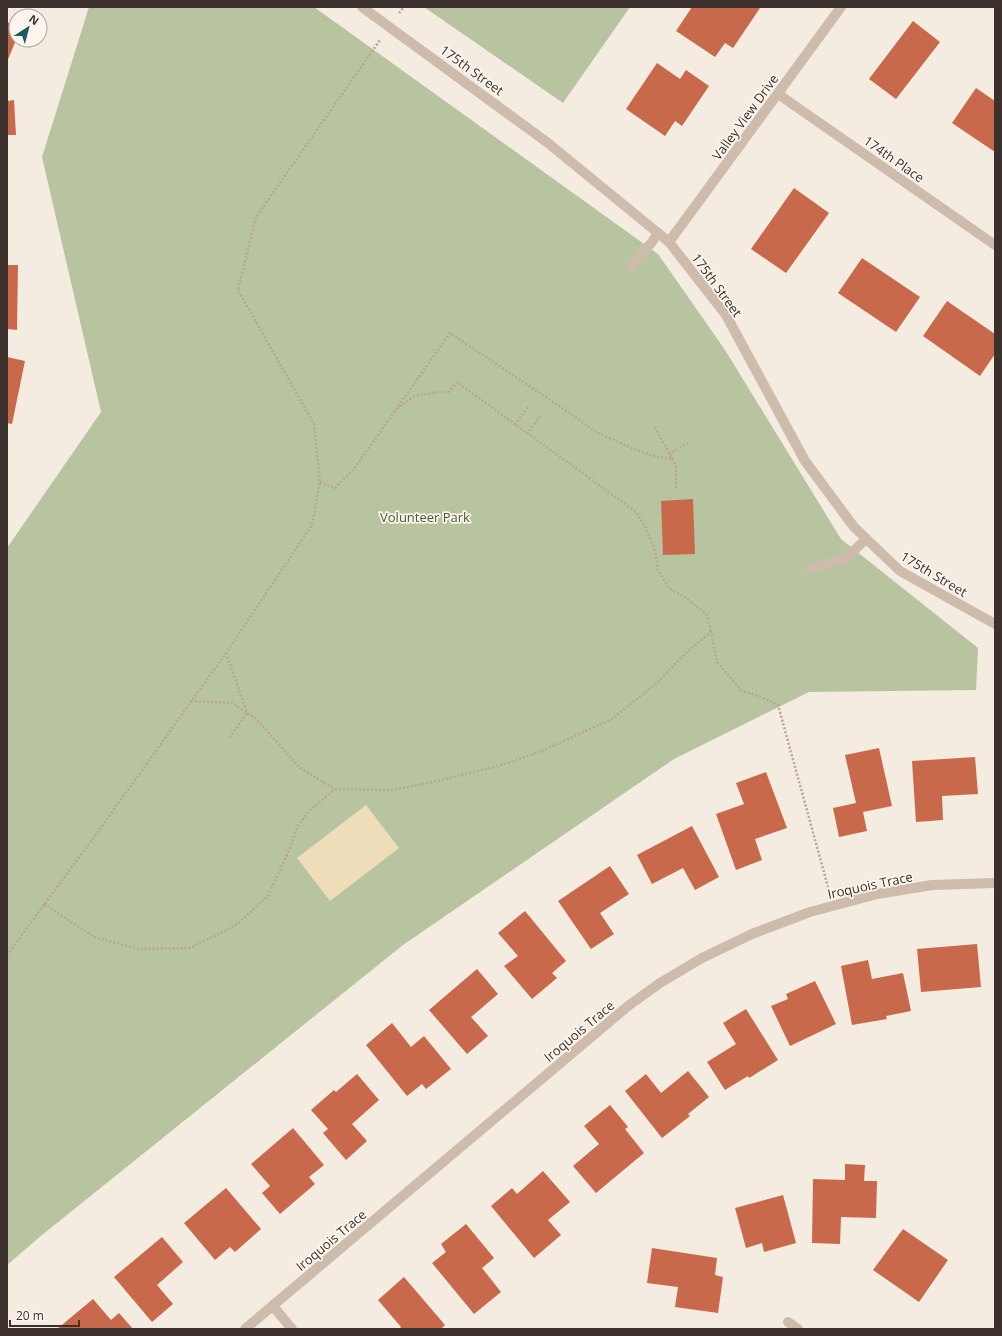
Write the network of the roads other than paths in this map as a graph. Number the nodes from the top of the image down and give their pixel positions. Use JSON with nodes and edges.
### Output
{"nodes":[{"id":1,"x":362,"y":7,"type":"edge"},
{"id":2,"x":841,"y":7,"type":"edge"},
{"id":3,"x":778,"y":94,"type":"junction"},
{"id":4,"x":658,"y":233,"type":"junction"},
{"id":5,"x":669,"y":242,"type":"junction"},
{"id":6,"x":995,"y":245,"type":"edge"},
{"id":7,"x":630,"y":267,"type":"dead end"},
{"id":8,"x":866,"y":539,"type":"junction"},
{"id":9,"x":810,"y":569,"type":"dead end"},
{"id":10,"x":995,"y":624,"type":"edge"},
{"id":11,"x":995,"y":883,"type":"edge"},
{"id":12,"x":273,"y":1306,"type":"junction"},
{"id":13,"x":788,"y":1322,"type":"dead end"},
{"id":14,"x":245,"y":1329,"type":"edge"},
{"id":15,"x":292,"y":1329,"type":"edge"},
{"id":16,"x":798,"y":1329,"type":"edge"}],
"edges":[{"from":1,"to":4,"type":"street","name":"175th Street"},
{"from":2,"to":3,"type":"street","name":"Valley View Drive"},
{"from":3,"to":5,"type":"street","name":"Valley View Drive"},
{"from":3,"to":6,"type":"street","name":"174th Place"},
{"from":4,"to":5,"type":"street","name":"175th Street"},
{"from":4,"to":7,"type":"street"},
{"from":5,"to":8,"type":"street","name":"175th Street"},
{"from":8,"to":9,"type":"street"},
{"from":8,"to":10,"type":"street","name":"175th Street"},
{"from":11,"to":12,"type":"street","name":"Iroquois Trace"},
{"from":12,"to":14,"type":"street","name":"Iroquois Trace"},
{"from":12,"to":15,"type":"street"},
{"from":13,"to":16,"type":"street"}]}
